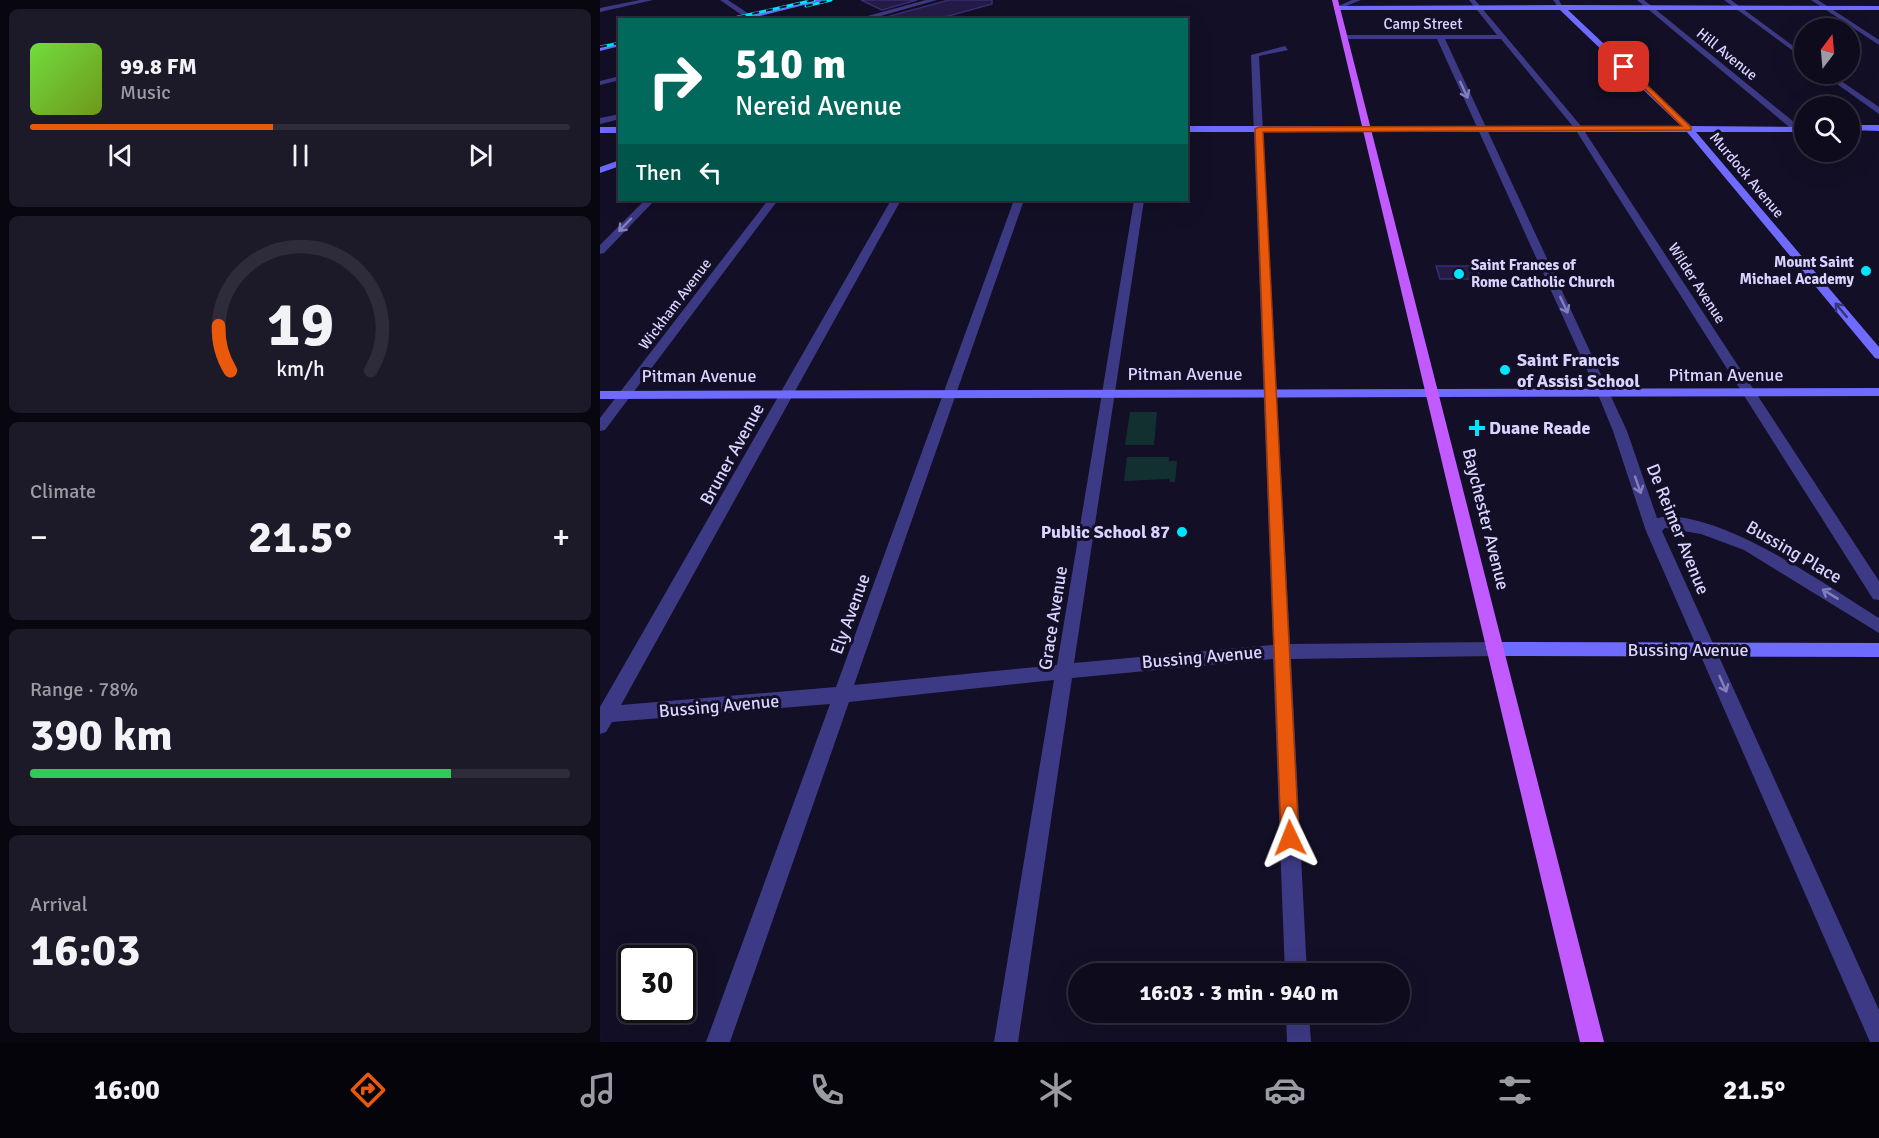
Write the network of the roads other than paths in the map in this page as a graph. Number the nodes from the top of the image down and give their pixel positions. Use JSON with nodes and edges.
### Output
{"nodes":[{"id":1,"x":650,"y":0,"type":"edge"},
{"id":2,"x":723,"y":0,"type":"edge"},
{"id":3,"x":821,"y":0,"type":"edge"},
{"id":4,"x":934,"y":0,"type":"edge"},
{"id":5,"x":1358,"y":0,"type":"edge"},
{"id":6,"x":1556,"y":0,"type":"edge"},
{"id":7,"x":1640,"y":0,"type":"edge"},
{"id":8,"x":1727,"y":0,"type":"edge"},
{"id":9,"x":1814,"y":0,"type":"edge"},
{"id":10,"x":1336,"y":4,"type":"edge"},
{"id":11,"x":1475,"y":4,"type":"edge"},
{"id":12,"x":1561,"y":7,"type":"junction"},
{"id":13,"x":1648,"y":8,"type":"junction"},
{"id":14,"x":1736,"y":8,"type":"junction"},
{"id":15,"x":1825,"y":8,"type":"junction"},
{"id":16,"x":1879,"y":8,"type":"edge"},
{"id":17,"x":600,"y":10,"type":"edge"},
{"id":18,"x":752,"y":18,"type":"edge"},
{"id":19,"x":864,"y":18,"type":"edge"},
{"id":20,"x":1344,"y":37,"type":"junction"},
{"id":21,"x":1440,"y":37,"type":"junction"},
{"id":22,"x":1502,"y":37,"type":"junction"},
{"id":23,"x":1879,"y":43,"type":"edge"},
{"id":24,"x":618,"y":44,"type":"edge"},
{"id":25,"x":1285,"y":48,"type":"dead end"},
{"id":26,"x":600,"y":49,"type":"edge"},
{"id":27,"x":1794,"y":50,"type":"edge"},
{"id":28,"x":618,"y":78,"type":"edge"},
{"id":29,"x":600,"y":83,"type":"edge"},
{"id":30,"x":1841,"y":84,"type":"edge"},
{"id":31,"x":1879,"y":111,"type":"edge"},
{"id":32,"x":618,"y":116,"type":"edge"},
{"id":33,"x":600,"y":121,"type":"edge"},
{"id":34,"x":1794,"y":123,"type":"edge"},
{"id":35,"x":1367,"y":128,"type":"junction"},
{"id":36,"x":1482,"y":128,"type":"junction"},
{"id":37,"x":1578,"y":128,"type":"junction"},
{"id":38,"x":1879,"y":128,"type":"edge"},
{"id":39,"x":1188,"y":129,"type":"edge"},
{"id":40,"x":1259,"y":129,"type":"junction"},
{"id":41,"x":1689,"y":129,"type":"junction"},
{"id":42,"x":1794,"y":129,"type":"edge"},
{"id":43,"x":1860,"y":129,"type":"edge"},
{"id":44,"x":600,"y":130,"type":"edge"},
{"id":45,"x":618,"y":130,"type":"edge"},
{"id":46,"x":618,"y":164,"type":"edge"},
{"id":47,"x":600,"y":170,"type":"edge"},
{"id":48,"x":649,"y":201,"type":"edge"},
{"id":49,"x":772,"y":201,"type":"edge"},
{"id":50,"x":895,"y":201,"type":"edge"},
{"id":51,"x":1018,"y":201,"type":"edge"},
{"id":52,"x":1139,"y":201,"type":"edge"},
{"id":53,"x":600,"y":251,"type":"edge"},
{"id":54,"x":1879,"y":355,"type":"edge"},
{"id":55,"x":1270,"y":392,"type":"junction"},
{"id":56,"x":1431,"y":392,"type":"junction"},
{"id":57,"x":1604,"y":392,"type":"junction"},
{"id":58,"x":1879,"y":392,"type":"edge"},
{"id":59,"x":1108,"y":393,"type":"junction"},
{"id":60,"x":1750,"y":393,"type":"junction"},
{"id":61,"x":787,"y":394,"type":"junction"},
{"id":62,"x":949,"y":394,"type":"junction"},
{"id":63,"x":600,"y":395,"type":"edge"},
{"id":64,"x":625,"y":395,"type":"junction"},
{"id":65,"x":600,"y":427,"type":"edge"},
{"id":66,"x":1654,"y":531,"type":"junction"},
{"id":67,"x":1879,"y":594,"type":"edge"},
{"id":68,"x":1879,"y":626,"type":"edge"},
{"id":69,"x":1495,"y":649,"type":"junction"},
{"id":70,"x":1879,"y":650,"type":"edge"},
{"id":71,"x":1708,"y":651,"type":"junction"},
{"id":72,"x":1282,"y":652,"type":"junction"},
{"id":73,"x":1065,"y":669,"type":"junction"},
{"id":74,"x":842,"y":694,"type":"junction"},
{"id":75,"x":602,"y":719,"type":"edge"},
{"id":76,"x":1296,"y":963,"type":"edge"},
{"id":77,"x":1298,"y":1023,"type":"edge"},
{"id":78,"x":1879,"y":1036,"type":"edge"},
{"id":79,"x":718,"y":1042,"type":"edge"},
{"id":80,"x":1006,"y":1042,"type":"edge"},
{"id":81,"x":1299,"y":1042,"type":"edge"},
{"id":82,"x":1592,"y":1042,"type":"edge"}],
"edges":[{"from":1,"to":17,"type":"street"},
{"from":2,"to":18,"type":"street"},
{"from":3,"to":18,"type":"street"},
{"from":4,"to":19,"type":"street"},
{"from":5,"to":10,"type":"street"},
{"from":6,"to":12,"type":"street","name":"Murdock Avenue"},
{"from":7,"to":13,"type":"street","name":"Hill Avenue"},
{"from":8,"to":14,"type":"street"},
{"from":9,"to":15,"type":"street"},
{"from":10,"to":11,"type":"street"},
{"from":10,"to":20,"type":"main road","name":"Baychester Avenue"},
{"from":11,"to":12,"type":"street"},
{"from":11,"to":22,"type":"street","name":"Wilder Avenue"},
{"from":12,"to":13,"type":"street"},
{"from":12,"to":41,"type":"street","name":"Murdock Avenue"},
{"from":13,"to":14,"type":"street"},
{"from":13,"to":34,"type":"street","name":"Hill Avenue"},
{"from":14,"to":15,"type":"street"},
{"from":14,"to":27,"type":"street"},
{"from":15,"to":16,"type":"street"},
{"from":15,"to":23,"type":"street"},
{"from":20,"to":21,"type":"street","name":"Camp Street"},
{"from":20,"to":35,"type":"main road","name":"Baychester Avenue"},
{"from":21,"to":22,"type":"street","name":"Camp Street"},
{"from":21,"to":36,"type":"street","name":"De Reimer Avenue","one_way":true},
{"from":22,"to":37,"type":"street","name":"Wilder Avenue"},
{"from":24,"to":26,"type":"street"},
{"from":25,"to":40,"type":"street"},
{"from":28,"to":29,"type":"street"},
{"from":30,"to":31,"type":"street"},
{"from":32,"to":33,"type":"street"},
{"from":35,"to":36,"type":"street"},
{"from":35,"to":40,"type":"street"},
{"from":35,"to":56,"type":"main road","name":"Baychester Avenue"},
{"from":36,"to":37,"type":"street"},
{"from":36,"to":57,"type":"street","name":"De Reimer Avenue","one_way":true},
{"from":37,"to":41,"type":"street"},
{"from":37,"to":60,"type":"street","name":"Wilder Avenue"},
{"from":38,"to":43,"type":"street"},
{"from":39,"to":40,"type":"street"},
{"from":40,"to":55,"type":"street"},
{"from":41,"to":42,"type":"street"},
{"from":54,"to":41,"type":"street","name":"Murdock Avenue","one_way":true},
{"from":44,"to":45,"type":"street"},
{"from":46,"to":47,"type":"street"},
{"from":48,"to":53,"type":"street","one_way":true},
{"from":49,"to":64,"type":"street","name":"Wickham Avenue"},
{"from":50,"to":61,"type":"street","name":"Bruner Avenue"},
{"from":51,"to":62,"type":"street","name":"Ely Avenue"},
{"from":52,"to":59,"type":"street","name":"Grace Avenue"},
{"from":55,"to":56,"type":"street","name":"Pitman Avenue"},
{"from":55,"to":59,"type":"street","name":"Pitman Avenue"},
{"from":55,"to":72,"type":"street"},
{"from":56,"to":57,"type":"street","name":"Pitman Avenue"},
{"from":56,"to":69,"type":"main road","name":"Baychester Avenue"},
{"from":57,"to":60,"type":"street","name":"Pitman Avenue"},
{"from":57,"to":66,"type":"street","name":"De Reimer Avenue","one_way":true},
{"from":58,"to":60,"type":"street","name":"Pitman Avenue"},
{"from":59,"to":62,"type":"street","name":"Pitman Avenue"},
{"from":59,"to":73,"type":"street","name":"Grace Avenue"},
{"from":60,"to":67,"type":"street","name":"Wilder Avenue"},
{"from":61,"to":62,"type":"street","name":"Pitman Avenue"},
{"from":61,"to":64,"type":"street","name":"Pitman Avenue"},
{"from":61,"to":75,"type":"street","name":"Bruner Avenue"},
{"from":62,"to":74,"type":"street","name":"Ely Avenue"},
{"from":63,"to":64,"type":"street","name":"Pitman Avenue"},
{"from":64,"to":65,"type":"street","name":"Wickham Avenue"},
{"from":68,"to":66,"type":"street","name":"Bussing Place","one_way":true},
{"from":66,"to":71,"type":"street","name":"De Reimer Avenue"},
{"from":69,"to":71,"type":"street","name":"Bussing Avenue"},
{"from":69,"to":72,"type":"street","name":"Bussing Avenue"},
{"from":69,"to":82,"type":"main road","name":"Baychester Avenue"},
{"from":70,"to":71,"type":"street","name":"Bussing Avenue"},
{"from":71,"to":78,"type":"street","name":"De Reimer Avenue","one_way":true},
{"from":72,"to":73,"type":"street","name":"Bussing Avenue"},
{"from":72,"to":76,"type":"street"},
{"from":73,"to":74,"type":"street","name":"Bussing Avenue"},
{"from":73,"to":80,"type":"street","name":"Grace Avenue"},
{"from":74,"to":75,"type":"street","name":"Bussing Avenue"},
{"from":74,"to":79,"type":"street","name":"Ely Avenue"},
{"from":77,"to":81,"type":"street"}]}
